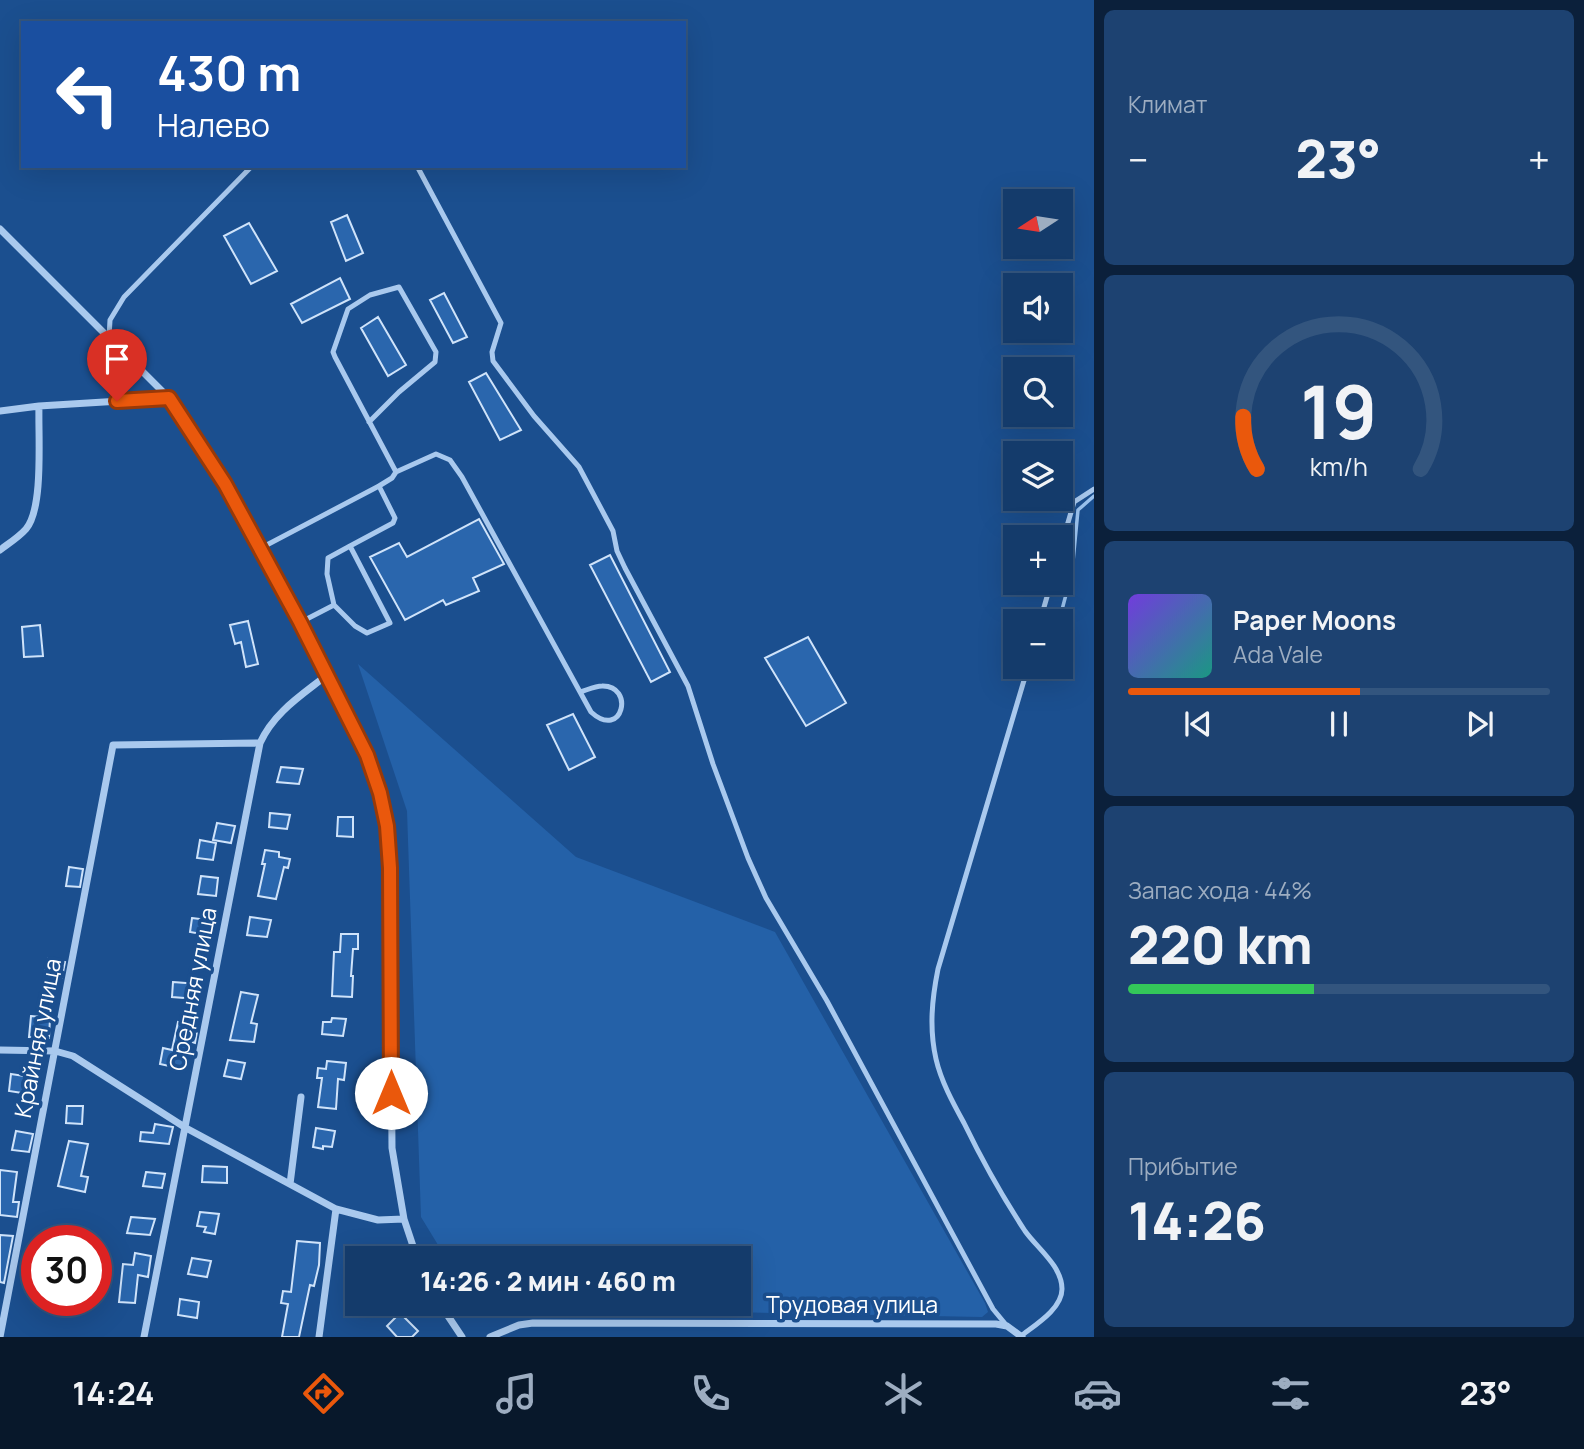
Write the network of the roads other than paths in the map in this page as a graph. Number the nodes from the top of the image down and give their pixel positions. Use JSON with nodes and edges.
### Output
{"nodes":[{"id":1,"x":250,"y":168,"type":"edge"},
{"id":2,"x":418,"y":168,"type":"edge"},
{"id":3,"x":0,"y":229,"type":"edge"},
{"id":4,"x":109,"y":338,"type":"junction"},
{"id":5,"x":169,"y":398,"type":"junction"},
{"id":6,"x":39,"y":406,"type":"junction"},
{"id":7,"x":0,"y":411,"type":"edge"},
{"id":8,"x":369,"y":422,"type":"junction"},
{"id":9,"x":396,"y":472,"type":"junction"},
{"id":10,"x":379,"y":486,"type":"junction"},
{"id":11,"x":1094,"y":489,"type":"edge"},
{"id":12,"x":1067,"y":525,"type":"edge"},
{"id":13,"x":350,"y":546,"type":"junction"},
{"id":14,"x":261,"y":548,"type":"junction"},
{"id":15,"x":0,"y":550,"type":"edge"},
{"id":16,"x":334,"y":604,"type":"junction"},
{"id":17,"x":300,"y":622,"type":"junction"},
{"id":18,"x":327,"y":675,"type":"junction"},
{"id":19,"x":1024,"y":679,"type":"edge"},
{"id":20,"x":580,"y":692,"type":"junction"},
{"id":21,"x":260,"y":743,"type":"junction"},
{"id":22,"x":0,"y":1050,"type":"edge"},
{"id":23,"x":55,"y":1051,"type":"junction"},
{"id":24,"x":301,"y":1097,"type":"dead end"},
{"id":25,"x":186,"y":1128,"type":"junction"},
{"id":26,"x":290,"y":1184,"type":"junction"},
{"id":27,"x":336,"y":1209,"type":"junction"},
{"id":28,"x":404,"y":1219,"type":"junction"},
{"id":29,"x":413,"y":1246,"type":"edge"},
{"id":30,"x":448,"y":1316,"type":"edge"},
{"id":31,"x":1007,"y":1326,"type":"junction"},
{"id":32,"x":1,"y":1337,"type":"edge"},
{"id":33,"x":144,"y":1337,"type":"edge"},
{"id":34,"x":319,"y":1337,"type":"edge"},
{"id":35,"x":462,"y":1337,"type":"edge"},
{"id":36,"x":490,"y":1337,"type":"edge"},
{"id":37,"x":1021,"y":1337,"type":"edge"}],
"edges":[{"from":1,"to":4,"type":"lane"},
{"from":2,"to":31,"type":"lane"},
{"from":3,"to":4,"type":"street"},
{"from":4,"to":5,"type":"street"},
{"from":5,"to":6,"type":"street"},
{"from":5,"to":14,"type":"street"},
{"from":6,"to":7,"type":"street"},
{"from":6,"to":15,"type":"street"},
{"from":8,"to":8,"type":"lane"},
{"from":8,"to":9,"type":"lane"},
{"from":9,"to":10,"type":"lane"},
{"from":9,"to":20,"type":"lane"},
{"from":10,"to":13,"type":"lane"},
{"from":10,"to":14,"type":"lane"},
{"from":11,"to":12,"type":"lane"},
{"from":13,"to":16,"type":"lane"},
{"from":13,"to":16,"type":"lane"},
{"from":14,"to":17,"type":"street"},
{"from":16,"to":17,"type":"lane"},
{"from":17,"to":18,"type":"street"},
{"from":18,"to":21,"type":"street","name":"Средняя улица"},
{"from":18,"to":28,"type":"street"},
{"from":19,"to":37,"type":"lane"},
{"from":20,"to":20,"type":"lane"},
{"from":21,"to":23,"type":"street","name":"Крайняя улица"},
{"from":21,"to":25,"type":"street","name":"Средняя улица"},
{"from":22,"to":23,"type":"street"},
{"from":23,"to":25,"type":"street"},
{"from":23,"to":32,"type":"street","name":"Крайняя улица"},
{"from":24,"to":26,"type":"street"},
{"from":25,"to":26,"type":"street"},
{"from":25,"to":33,"type":"street","name":"Средняя улица"},
{"from":26,"to":27,"type":"street"},
{"from":27,"to":28,"type":"street"},
{"from":27,"to":34,"type":"street"},
{"from":28,"to":29,"type":"street"},
{"from":30,"to":35,"type":"street"},
{"from":31,"to":36,"type":"street","name":"Трудовая улица"},
{"from":31,"to":37,"type":"street"}]}
